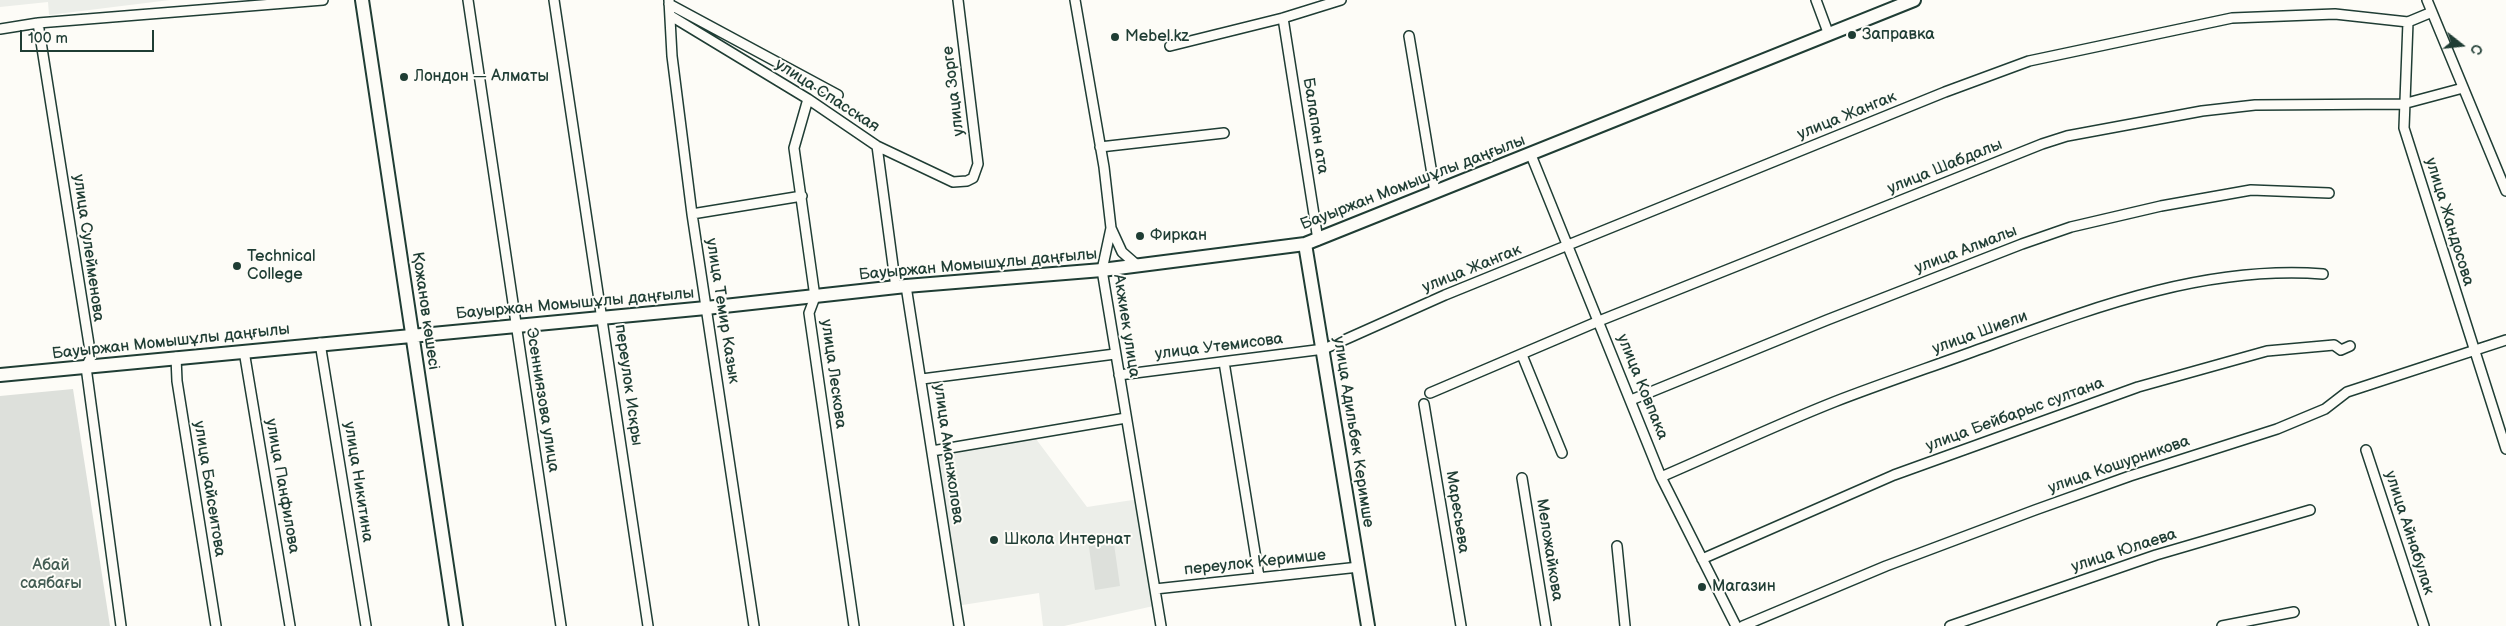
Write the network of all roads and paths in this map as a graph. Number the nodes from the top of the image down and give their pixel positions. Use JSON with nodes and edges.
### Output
{"nodes":[{"id":1,"x":323,"y":0,"type":"edge"},
{"id":2,"x":362,"y":0,"type":"edge"},
{"id":3,"x":468,"y":0,"type":"edge"},
{"id":4,"x":554,"y":0,"type":"edge"},
{"id":5,"x":958,"y":0,"type":"edge"},
{"id":6,"x":1075,"y":0,"type":"edge"},
{"id":7,"x":1341,"y":0,"type":"edge"},
{"id":8,"x":1816,"y":0,"type":"edge"},
{"id":9,"x":1914,"y":0,"type":"edge"},
{"id":10,"x":2427,"y":0,"type":"edge"},
{"id":11,"x":669,"y":2,"type":"edge"},
{"id":12,"x":2432,"y":12,"type":"junction"},
{"id":13,"x":671,"y":16,"type":"junction"},
{"id":14,"x":1283,"y":18,"type":"junction"},
{"id":15,"x":2408,"y":22,"type":"junction"},
{"id":16,"x":38,"y":23,"type":"junction"},
{"id":17,"x":0,"y":28,"type":"edge"},
{"id":18,"x":1829,"y":35,"type":"junction"},
{"id":19,"x":1409,"y":36,"type":"dead end"},
{"id":20,"x":1170,"y":46,"type":"dead end"},
{"id":21,"x":2463,"y":88,"type":"junction"},
{"id":22,"x":838,"y":95,"type":"dead end"},
{"id":23,"x":808,"y":99,"type":"junction"},
{"id":24,"x":2403,"y":104,"type":"junction"},
{"id":25,"x":1224,"y":133,"type":"dead end"},
{"id":26,"x":877,"y":146,"type":"junction"},
{"id":27,"x":1100,"y":147,"type":"junction"},
{"id":28,"x":1530,"y":155,"type":"junction"},
{"id":29,"x":973,"y":178,"type":"joint"},
{"id":30,"x":2506,"y":191,"type":"edge"},
{"id":31,"x":1435,"y":192,"type":"junction"},
{"id":32,"x":2329,"y":193,"type":"dead end"},
{"id":33,"x":802,"y":196,"type":"junction"},
{"id":34,"x":692,"y":214,"type":"junction"},
{"id":35,"x":1111,"y":228,"type":"junction"},
{"id":36,"x":1318,"y":240,"type":"junction"},
{"id":37,"x":1304,"y":244,"type":"junction"},
{"id":38,"x":1568,"y":246,"type":"junction"},
{"id":39,"x":1138,"y":266,"type":"junction"},
{"id":40,"x":1102,"y":270,"type":"junction"},
{"id":41,"x":2323,"y":274,"type":"dead end"},
{"id":42,"x":901,"y":287,"type":"junction"},
{"id":43,"x":815,"y":297,"type":"junction"},
{"id":44,"x":706,"y":308,"type":"junction"},
{"id":45,"x":604,"y":318,"type":"junction"},
{"id":46,"x":1599,"y":321,"type":"junction"},
{"id":47,"x":515,"y":327,"type":"junction"},
{"id":48,"x":412,"y":336,"type":"junction"},
{"id":49,"x":2506,"y":340,"type":"edge"},
{"id":50,"x":320,"y":343,"type":"junction"},
{"id":51,"x":2350,"y":346,"type":"dead end"},
{"id":52,"x":1324,"y":349,"type":"junction"},
{"id":53,"x":244,"y":351,"type":"junction"},
{"id":54,"x":2473,"y":351,"type":"junction"},
{"id":55,"x":1115,"y":354,"type":"junction"},
{"id":56,"x":1522,"y":355,"type":"junction"},
{"id":57,"x":176,"y":357,"type":"junction"},
{"id":58,"x":1224,"y":362,"type":"junction"},
{"id":59,"x":86,"y":367,"type":"junction"},
{"id":60,"x":0,"y":375,"type":"edge"},
{"id":61,"x":1118,"y":376,"type":"junction"},
{"id":62,"x":922,"y":379,"type":"junction"},
{"id":63,"x":1430,"y":393,"type":"dead end"},
{"id":64,"x":1630,"y":400,"type":"junction"},
{"id":65,"x":1424,"y":404,"type":"dead end"},
{"id":66,"x":1126,"y":418,"type":"junction"},
{"id":67,"x":2506,"y":449,"type":"edge"},
{"id":68,"x":2366,"y":450,"type":"dead end"},
{"id":69,"x":932,"y":451,"type":"junction"},
{"id":70,"x":1562,"y":453,"type":"dead end"},
{"id":71,"x":1661,"y":477,"type":"junction"},
{"id":72,"x":1522,"y":478,"type":"dead end"},
{"id":73,"x":2310,"y":510,"type":"dead end"},
{"id":74,"x":1617,"y":546,"type":"dead end"},
{"id":75,"x":1702,"y":559,"type":"junction"},
{"id":76,"x":1359,"y":567,"type":"junction"},
{"id":77,"x":1259,"y":578,"type":"junction"},
{"id":78,"x":1155,"y":589,"type":"junction"},
{"id":79,"x":2294,"y":612,"type":"dead end"},
{"id":80,"x":121,"y":626,"type":"edge"},
{"id":81,"x":216,"y":626,"type":"edge"},
{"id":82,"x":290,"y":626,"type":"edge"},
{"id":83,"x":366,"y":626,"type":"edge"},
{"id":84,"x":456,"y":626,"type":"edge"},
{"id":85,"x":561,"y":626,"type":"edge"},
{"id":86,"x":648,"y":626,"type":"edge"},
{"id":87,"x":754,"y":626,"type":"edge"},
{"id":88,"x":854,"y":626,"type":"edge"},
{"id":89,"x":959,"y":626,"type":"edge"},
{"id":90,"x":1161,"y":626,"type":"edge"},
{"id":91,"x":1368,"y":626,"type":"edge"},
{"id":92,"x":1461,"y":626,"type":"edge"},
{"id":93,"x":1546,"y":626,"type":"edge"},
{"id":94,"x":1625,"y":626,"type":"edge"},
{"id":95,"x":1736,"y":626,"type":"edge"},
{"id":96,"x":1743,"y":626,"type":"edge"},
{"id":97,"x":1950,"y":626,"type":"edge"},
{"id":98,"x":2222,"y":626,"type":"edge"},
{"id":99,"x":2424,"y":626,"type":"edge"}],
"edges":[{"from":1,"to":16,"type":"street"},
{"from":2,"to":48,"type":"main road","name":"Қожанов көшесі"},
{"from":3,"to":47,"type":"street","name":"Эсенниязова улица"},
{"from":4,"to":45,"type":"street","name":"переулок Искры"},
{"from":5,"to":29,"type":"street","name":"улица Зорге"},
{"from":6,"to":27,"type":"street","name":"Акжиек улица"},
{"from":7,"to":14,"type":"street"},
{"from":8,"to":18,"type":"street"},
{"from":9,"to":18,"type":"main road","name":"Бауыржан Момышұлы даңғылы"},
{"from":10,"to":12,"type":"street"},
{"from":11,"to":13,"type":"street","name":"улица Темир Казык"},
{"from":11,"to":22,"type":"street"},
{"from":12,"to":15,"type":"street"},
{"from":12,"to":21,"type":"street"},
{"from":13,"to":23,"type":"street","name":"улица Спасская"},
{"from":13,"to":34,"type":"street","name":"улица Темир Казык"},
{"from":14,"to":20,"type":"street"},
{"from":14,"to":36,"type":"street","name":"Балапан ата"},
{"from":15,"to":24,"type":"street","name":"улица Жандосова"},
{"from":15,"to":38,"type":"street","name":"улица Жангак"},
{"from":16,"to":17,"type":"street"},
{"from":16,"to":59,"type":"street","name":"улица Сулейменова"},
{"from":18,"to":28,"type":"main road","name":"Бауыржан Момышұлы даңғылы"},
{"from":19,"to":31,"type":"street"},
{"from":21,"to":24,"type":"street","name":"улица Шабдалы"},
{"from":21,"to":30,"type":"street"},
{"from":23,"to":26,"type":"street","name":"улица Спасская"},
{"from":23,"to":33,"type":"street","name":"улица Лескова"},
{"from":24,"to":46,"type":"street","name":"улица Шабдалы"},
{"from":24,"to":54,"type":"street","name":"улица Жандосова"},
{"from":25,"to":27,"type":"street"},
{"from":26,"to":29,"type":"street","name":"улица Спасская"},
{"from":26,"to":42,"type":"street","name":"улица Аманжолова"},
{"from":27,"to":35,"type":"street","name":"Акжиек улица"},
{"from":28,"to":31,"type":"main road","name":"Бауыржан Момышұлы даңғылы"},
{"from":28,"to":38,"type":"street","name":"улица Ковпака"},
{"from":31,"to":36,"type":"main road","name":"Бауыржан Момышұлы даңғылы"},
{"from":32,"to":64,"type":"street","name":"улица Алмалы"},
{"from":33,"to":34,"type":"street"},
{"from":33,"to":43,"type":"street","name":"улица Лескова"},
{"from":34,"to":44,"type":"street","name":"улица Темир Казык"},
{"from":35,"to":39,"type":"street"},
{"from":35,"to":40,"type":"street","name":"Акжиек улица"},
{"from":36,"to":37,"type":"main road","name":"Бауыржан Момышұлы даңғылы"},
{"from":37,"to":39,"type":"main road","name":"Бауыржан Момышұлы даңғылы"},
{"from":37,"to":52,"type":"main road","name":"улица Адильбек Керимше"},
{"from":38,"to":46,"type":"street","name":"улица Ковпака"},
{"from":38,"to":52,"type":"street","name":"улица Жангак"},
{"from":39,"to":40,"type":"main road","name":"Бауыржан Момышұлы даңғылы"},
{"from":40,"to":42,"type":"main road","name":"Бауыржан Момышұлы даңғылы"},
{"from":40,"to":55,"type":"street","name":"Акжиек улица"},
{"from":41,"to":71,"type":"street","name":"улица Шиели"},
{"from":42,"to":43,"type":"main road","name":"Бауыржан Момышұлы даңғылы"},
{"from":42,"to":62,"type":"street","name":"улица Аманжолова"},
{"from":43,"to":44,"type":"main road","name":"Бауыржан Момышұлы даңғылы"},
{"from":43,"to":88,"type":"street","name":"улица Лескова"},
{"from":44,"to":45,"type":"main road","name":"Бауыржан Момышұлы даңғылы"},
{"from":44,"to":87,"type":"street","name":"улица Темир Казык"},
{"from":45,"to":47,"type":"main road","name":"Бауыржан Момышұлы даңғылы"},
{"from":45,"to":86,"type":"street","name":"переулок Искры"},
{"from":46,"to":56,"type":"street","name":"улица Шабдалы"},
{"from":46,"to":64,"type":"street","name":"улица Ковпака"},
{"from":47,"to":48,"type":"main road","name":"Бауыржан Момышұлы даңғылы"},
{"from":47,"to":85,"type":"street","name":"Эсенниязова улица"},
{"from":48,"to":50,"type":"main road","name":"Бауыржан Момышұлы даңғылы"},
{"from":48,"to":84,"type":"main road","name":"Қожанов көшесі"},
{"from":49,"to":54,"type":"street","name":"улица Кошурникова"},
{"from":50,"to":53,"type":"main road","name":"Бауыржан Момышұлы даңғылы"},
{"from":50,"to":83,"type":"street","name":"улица Никитина"},
{"from":51,"to":75,"type":"street","name":"улица Бейбарыс султана"},
{"from":52,"to":58,"type":"street","name":"улица Утемисова"},
{"from":52,"to":76,"type":"main road","name":"улица Адильбек Керимше"},
{"from":53,"to":57,"type":"main road","name":"Бауыржан Момышұлы даңғылы"},
{"from":53,"to":82,"type":"street","name":"улица Панфилова"},
{"from":54,"to":67,"type":"street","name":"улица Жандосова"},
{"from":54,"to":96,"type":"street","name":"улица Кошурникова"},
{"from":55,"to":61,"type":"street","name":"Акжиек улица"},
{"from":55,"to":62,"type":"street"},
{"from":56,"to":63,"type":"street","name":"улица Шабдалы"},
{"from":56,"to":70,"type":"street"},
{"from":57,"to":59,"type":"main road","name":"Бауыржан Момышұлы даңғылы"},
{"from":57,"to":81,"type":"street","name":"улица Байсеитова"},
{"from":58,"to":61,"type":"street","name":"улица Утемисова"},
{"from":58,"to":77,"type":"street"},
{"from":59,"to":60,"type":"main road","name":"Бауыржан Момышұлы даңғылы"},
{"from":59,"to":80,"type":"street","name":"улица Сулейменова"},
{"from":61,"to":66,"type":"street","name":"Акжиек улица"},
{"from":62,"to":69,"type":"street","name":"улица Аманжолова"},
{"from":64,"to":71,"type":"street","name":"улица Ковпака"},
{"from":65,"to":92,"type":"street","name":"Маресьева"},
{"from":66,"to":69,"type":"street"},
{"from":66,"to":78,"type":"street","name":"Акжиек улица"},
{"from":68,"to":99,"type":"street","name":"улица Айнабулак"},
{"from":69,"to":89,"type":"street","name":"улица Аманжолова"},
{"from":71,"to":75,"type":"street","name":"улица Ковпака"},
{"from":72,"to":93,"type":"street","name":"Меложайкова"},
{"from":73,"to":97,"type":"street","name":"улица Юлаева"},
{"from":74,"to":94,"type":"street"},
{"from":75,"to":95,"type":"street","name":"улица Ковпака"},
{"from":76,"to":77,"type":"street","name":"переулок Керимше"},
{"from":76,"to":91,"type":"main road","name":"улица Адильбек Керимше"},
{"from":77,"to":78,"type":"street","name":"переулок Керимше"},
{"from":78,"to":90,"type":"street","name":"Акжиек улица"},
{"from":79,"to":98,"type":"street"}]}
